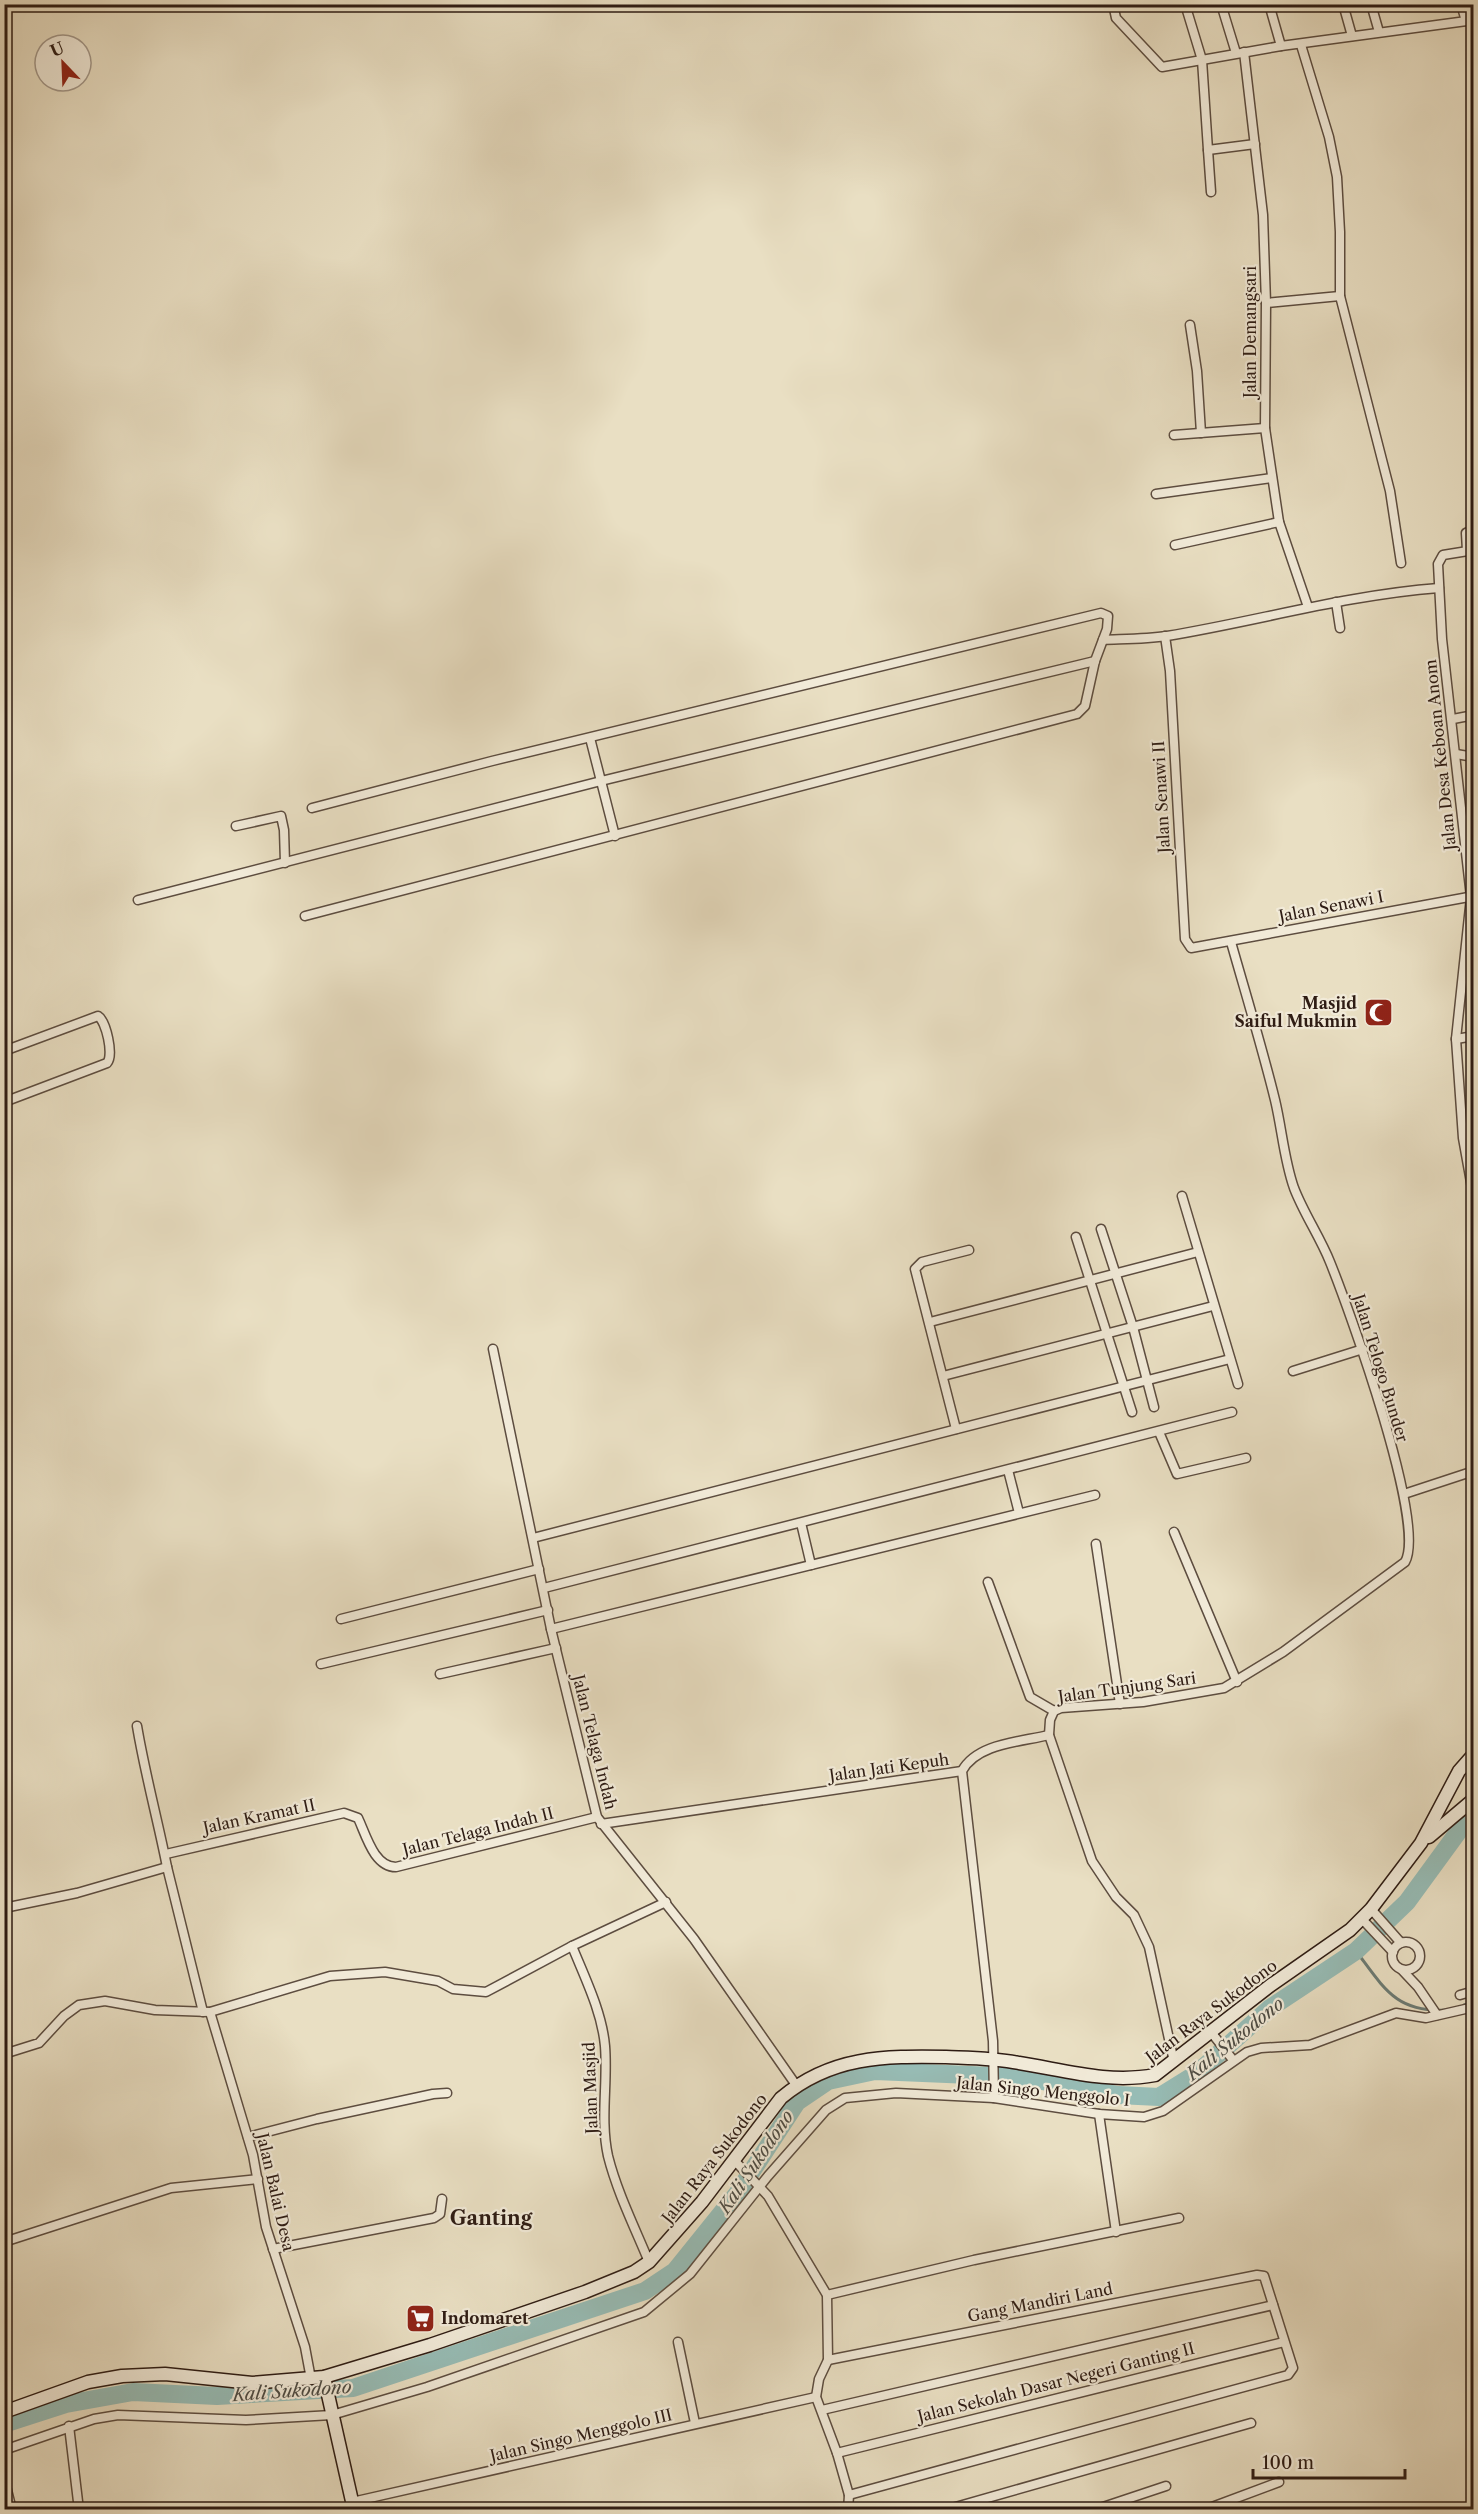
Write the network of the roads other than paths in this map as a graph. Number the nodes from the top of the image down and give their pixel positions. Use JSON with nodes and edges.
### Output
{"nodes":[{"id":1,"x":1113,"y":4,"type":"edge"},
{"id":2,"x":1185,"y":4,"type":"edge"},
{"id":3,"x":1221,"y":4,"type":"edge"},
{"id":4,"x":1269,"y":4,"type":"edge"},
{"id":5,"x":1343,"y":4,"type":"edge"},
{"id":6,"x":1371,"y":4,"type":"edge"},
{"id":7,"x":1461,"y":4,"type":"edge"},
{"id":8,"x":1470,"y":20,"type":"edge"},
{"id":9,"x":1379,"y":32,"type":"junction"},
{"id":10,"x":1352,"y":36,"type":"junction"},
{"id":11,"x":1301,"y":45,"type":"junction"},
{"id":12,"x":1281,"y":46,"type":"junction"},
{"id":13,"x":1240,"y":53,"type":"junction"},
{"id":14,"x":1202,"y":60,"type":"junction"},
{"id":15,"x":1256,"y":144,"type":"junction"},
{"id":16,"x":1208,"y":150,"type":"junction"},
{"id":17,"x":1211,"y":192,"type":"dead end"},
{"id":18,"x":1340,"y":296,"type":"junction"},
{"id":19,"x":1266,"y":303,"type":"junction"},
{"id":20,"x":1190,"y":325,"type":"dead end"},
{"id":21,"x":1265,"y":428,"type":"junction"},
{"id":22,"x":1201,"y":433,"type":"junction"},
{"id":23,"x":1174,"y":435,"type":"dead end"},
{"id":24,"x":1272,"y":478,"type":"junction"},
{"id":25,"x":1156,"y":494,"type":"dead end"},
{"id":26,"x":1279,"y":522,"type":"junction"},
{"id":27,"x":1473,"y":529,"type":"edge"},
{"id":28,"x":1175,"y":545,"type":"dead end"},
{"id":29,"x":1470,"y":551,"type":"edge"},
{"id":30,"x":1401,"y":563,"type":"dead end"},
{"id":31,"x":1439,"y":588,"type":"junction"},
{"id":32,"x":1336,"y":602,"type":"junction"},
{"id":33,"x":1308,"y":607,"type":"junction"},
{"id":34,"x":1340,"y":628,"type":"dead end"},
{"id":35,"x":1165,"y":636,"type":"junction"},
{"id":36,"x":1103,"y":640,"type":"junction"},
{"id":37,"x":1095,"y":661,"type":"junction"},
{"id":38,"x":1473,"y":715,"type":"edge"},
{"id":39,"x":1453,"y":719,"type":"junction"},
{"id":40,"x":590,"y":738,"type":"junction"},
{"id":41,"x":1456,"y":754,"type":"junction"},
{"id":42,"x":1473,"y":757,"type":"edge"},
{"id":43,"x":601,"y":781,"type":"junction"},
{"id":44,"x":312,"y":808,"type":"dead end"},
{"id":45,"x":236,"y":826,"type":"dead end"},
{"id":46,"x":615,"y":836,"type":"junction"},
{"id":47,"x":1469,"y":852,"type":"edge"},
{"id":48,"x":290,"y":862,"type":"junction"},
{"id":49,"x":1472,"y":896,"type":"edge"},
{"id":50,"x":138,"y":900,"type":"dead end"},
{"id":51,"x":305,"y":916,"type":"dead end"},
{"id":52,"x":1231,"y":942,"type":"junction"},
{"id":53,"x":1196,"y":949,"type":"joint"},
{"id":54,"x":1473,"y":1036,"type":"edge"},
{"id":55,"x":1456,"y":1039,"type":"junction"},
{"id":56,"x":4,"y":1051,"type":"edge"},
{"id":57,"x":4,"y":1102,"type":"edge"},
{"id":58,"x":1182,"y":1196,"type":"dead end"},
{"id":59,"x":1473,"y":1199,"type":"edge"},
{"id":60,"x":1101,"y":1229,"type":"dead end"},
{"id":61,"x":1076,"y":1237,"type":"dead end"},
{"id":62,"x":969,"y":1250,"type":"dead end"},
{"id":63,"x":1198,"y":1252,"type":"junction"},
{"id":64,"x":1115,"y":1275,"type":"junction"},
{"id":65,"x":1089,"y":1281,"type":"junction"},
{"id":66,"x":1213,"y":1306,"type":"junction"},
{"id":67,"x":930,"y":1322,"type":"junction"},
{"id":68,"x":1132,"y":1327,"type":"junction"},
{"id":69,"x":1107,"y":1334,"type":"junction"},
{"id":70,"x":493,"y":1349,"type":"dead end"},
{"id":71,"x":1363,"y":1349,"type":"junction"},
{"id":72,"x":1230,"y":1359,"type":"junction"},
{"id":73,"x":1293,"y":1371,"type":"dead end"},
{"id":74,"x":943,"y":1376,"type":"junction"},
{"id":75,"x":1148,"y":1380,"type":"junction"},
{"id":76,"x":1238,"y":1384,"type":"dead end"},
{"id":77,"x":1123,"y":1386,"type":"junction"},
{"id":78,"x":1154,"y":1407,"type":"dead end"},
{"id":79,"x":1132,"y":1412,"type":"dead end"},
{"id":80,"x":1232,"y":1412,"type":"dead end"},
{"id":81,"x":956,"y":1429,"type":"junction"},
{"id":82,"x":1159,"y":1432,"type":"junction"},
{"id":83,"x":1246,"y":1458,"type":"dead end"},
{"id":84,"x":1008,"y":1470,"type":"junction"},
{"id":85,"x":1473,"y":1471,"type":"edge"},
{"id":86,"x":1404,"y":1494,"type":"junction"},
{"id":87,"x":1095,"y":1495,"type":"dead end"},
{"id":88,"x":1019,"y":1514,"type":"junction"},
{"id":89,"x":801,"y":1523,"type":"junction"},
{"id":90,"x":1174,"y":1532,"type":"dead end"},
{"id":91,"x":533,"y":1538,"type":"junction"},
{"id":92,"x":1096,"y":1544,"type":"dead end"},
{"id":93,"x":811,"y":1565,"type":"junction"},
{"id":94,"x":539,"y":1569,"type":"junction"},
{"id":95,"x":988,"y":1582,"type":"dead end"},
{"id":96,"x":544,"y":1588,"type":"junction"},
{"id":97,"x":548,"y":1610,"type":"junction"},
{"id":98,"x":341,"y":1619,"type":"dead end"},
{"id":99,"x":551,"y":1629,"type":"junction"},
{"id":100,"x":552,"y":1648,"type":"junction"},
{"id":101,"x":321,"y":1664,"type":"dead end"},
{"id":102,"x":440,"y":1674,"type":"dead end"},
{"id":103,"x":1237,"y":1682,"type":"junction"},
{"id":104,"x":1224,"y":1688,"type":"joint"},
{"id":105,"x":1120,"y":1704,"type":"junction"},
{"id":106,"x":1054,"y":1711,"type":"junction"},
{"id":107,"x":137,"y":1726,"type":"dead end"},
{"id":108,"x":1049,"y":1735,"type":"junction"},
{"id":109,"x":1473,"y":1754,"type":"edge"},
{"id":110,"x":962,"y":1771,"type":"junction"},
{"id":111,"x":1448,"y":1794,"type":"junction"},
{"id":112,"x":1473,"y":1799,"type":"edge"},
{"id":113,"x":1461,"y":1809,"type":"junction"},
{"id":114,"x":358,"y":1818,"type":"joint"},
{"id":115,"x":599,"y":1820,"type":"junction"},
{"id":116,"x":1421,"y":1844,"type":"junction"},
{"id":117,"x":166,"y":1854,"type":"junction"},
{"id":118,"x":167,"y":1867,"type":"junction"},
{"id":119,"x":666,"y":1902,"type":"junction"},
{"id":120,"x":4,"y":1908,"type":"edge"},
{"id":121,"x":1373,"y":1911,"type":"junction"},
{"id":122,"x":1363,"y":1920,"type":"junction"},
{"id":123,"x":1401,"y":1943,"type":"junction"},
{"id":124,"x":572,"y":1946,"type":"junction"},
{"id":125,"x":1393,"y":1952,"type":"junction"},
{"id":126,"x":1417,"y":1964,"type":"junction"},
{"id":127,"x":1402,"y":1970,"type":"junction"},
{"id":128,"x":1418,"y":1987,"type":"junction"},
{"id":129,"x":1460,"y":1995,"type":"dead end"},
{"id":130,"x":1472,"y":1998,"type":"edge"},
{"id":131,"x":206,"y":2012,"type":"junction"},
{"id":132,"x":1437,"y":2014,"type":"junction"},
{"id":133,"x":1212,"y":2034,"type":"junction"},
{"id":134,"x":4,"y":2054,"type":"edge"},
{"id":135,"x":1231,"y":2056,"type":"junction"},
{"id":136,"x":995,"y":2062,"type":"junction"},
{"id":137,"x":1174,"y":2062,"type":"junction"},
{"id":138,"x":796,"y":2085,"type":"junction"},
{"id":139,"x":447,"y":2093,"type":"dead end"},
{"id":140,"x":994,"y":2095,"type":"junction"},
{"id":141,"x":1099,"y":2114,"type":"junction"},
{"id":142,"x":248,"y":2137,"type":"junction"},
{"id":143,"x":736,"y":2162,"type":"junction"},
{"id":144,"x":258,"y":2179,"type":"junction"},
{"id":145,"x":759,"y":2184,"type":"junction"},
{"id":146,"x":442,"y":2199,"type":"dead end"},
{"id":147,"x":1179,"y":2218,"type":"dead end"},
{"id":148,"x":1116,"y":2232,"type":"junction"},
{"id":149,"x":4,"y":2242,"type":"edge"},
{"id":150,"x":273,"y":2249,"type":"junction"},
{"id":151,"x":650,"y":2262,"type":"junction"},
{"id":152,"x":827,"y":2295,"type":"junction"},
{"id":153,"x":1273,"y":2305,"type":"junction"},
{"id":154,"x":678,"y":2342,"type":"dead end"},
{"id":155,"x":1284,"y":2342,"type":"junction"},
{"id":156,"x":828,"y":2360,"type":"junction"},
{"id":157,"x":311,"y":2379,"type":"junction"},
{"id":158,"x":324,"y":2379,"type":"junction"},
{"id":159,"x":816,"y":2397,"type":"junction"},
{"id":160,"x":822,"y":2410,"type":"junction"},
{"id":161,"x":4,"y":2412,"type":"edge"},
{"id":162,"x":331,"y":2412,"type":"junction"},
{"id":163,"x":695,"y":2423,"type":"junction"},
{"id":164,"x":1251,"y":2423,"type":"dead end"},
{"id":165,"x":69,"y":2427,"type":"junction"},
{"id":166,"x":4,"y":2450,"type":"edge"},
{"id":167,"x":837,"y":2453,"type":"junction"},
{"id":168,"x":4,"y":2478,"type":"edge"},
{"id":169,"x":1279,"y":2482,"type":"dead end"},
{"id":170,"x":1166,"y":2486,"type":"dead end"},
{"id":171,"x":849,"y":2495,"type":"junction"},
{"id":172,"x":353,"y":2506,"type":"edge"},
{"id":173,"x":846,"y":2509,"type":"edge"},
{"id":174,"x":12,"y":2510,"type":"edge"},
{"id":175,"x":79,"y":2510,"type":"edge"},
{"id":176,"x":945,"y":2510,"type":"edge"},
{"id":177,"x":1094,"y":2510,"type":"edge"},
{"id":178,"x":1204,"y":2510,"type":"edge"}],
"edges":[{"from":1,"to":14,"type":"street"},
{"from":2,"to":14,"type":"street"},
{"from":3,"to":13,"type":"street","name":"Jalan Demangsari"},
{"from":4,"to":12,"type":"street"},
{"from":5,"to":10,"type":"street"},
{"from":6,"to":9,"type":"street"},
{"from":7,"to":8,"type":"street"},
{"from":8,"to":9,"type":"street"},
{"from":9,"to":10,"type":"street"},
{"from":10,"to":11,"type":"street"},
{"from":11,"to":12,"type":"street"},
{"from":11,"to":18,"type":"street"},
{"from":12,"to":13,"type":"street"},
{"from":13,"to":14,"type":"street"},
{"from":13,"to":15,"type":"street","name":"Jalan Demangsari"},
{"from":14,"to":16,"type":"street"},
{"from":15,"to":16,"type":"street"},
{"from":15,"to":19,"type":"street","name":"Jalan Demangsari"},
{"from":16,"to":17,"type":"street"},
{"from":18,"to":19,"type":"street"},
{"from":18,"to":30,"type":"street"},
{"from":19,"to":21,"type":"street","name":"Jalan Demangsari"},
{"from":20,"to":22,"type":"street"},
{"from":21,"to":22,"type":"street"},
{"from":21,"to":24,"type":"street","name":"Jalan Demangsari"},
{"from":22,"to":23,"type":"street"},
{"from":24,"to":25,"type":"street"},
{"from":24,"to":26,"type":"street","name":"Jalan Demangsari"},
{"from":26,"to":28,"type":"street"},
{"from":26,"to":33,"type":"street","name":"Jalan Demangsari"},
{"from":27,"to":29,"type":"street"},
{"from":29,"to":31,"type":"street","name":"Jalan Desa Keboan Anom"},
{"from":31,"to":32,"type":"street"},
{"from":31,"to":39,"type":"street","name":"Jalan Desa Keboan Anom"},
{"from":32,"to":33,"type":"street"},
{"from":32,"to":34,"type":"street"},
{"from":33,"to":35,"type":"street"},
{"from":35,"to":36,"type":"street"},
{"from":35,"to":53,"type":"street","name":"Jalan Senawi II"},
{"from":36,"to":37,"type":"street"},
{"from":36,"to":40,"type":"street"},
{"from":37,"to":43,"type":"street"},
{"from":37,"to":46,"type":"street"},
{"from":38,"to":39,"type":"street"},
{"from":39,"to":41,"type":"street","name":"Jalan Desa Keboan Anom"},
{"from":40,"to":43,"type":"street"},
{"from":40,"to":44,"type":"street"},
{"from":41,"to":42,"type":"street"},
{"from":41,"to":47,"type":"street","name":"Jalan Desa Keboan Anom"},
{"from":43,"to":46,"type":"street"},
{"from":43,"to":48,"type":"street"},
{"from":45,"to":48,"type":"street"},
{"from":46,"to":51,"type":"street"},
{"from":47,"to":49,"type":"street","name":"Jalan Desa Keboan Anom"},
{"from":48,"to":50,"type":"street"},
{"from":49,"to":52,"type":"street","name":"Jalan Senawi I"},
{"from":49,"to":55,"type":"street","name":"Jalan Desa Keboan Anom"},
{"from":52,"to":53,"type":"street","name":"Jalan Senawi I"},
{"from":52,"to":71,"type":"street","name":"Jalan Telogo Bunder"},
{"from":54,"to":55,"type":"street"},
{"from":55,"to":59,"type":"street","name":"Jalan Desa Keboan Anom"},
{"from":56,"to":57,"type":"street"},
{"from":58,"to":63,"type":"street"},
{"from":60,"to":64,"type":"street"},
{"from":61,"to":65,"type":"street"},
{"from":62,"to":67,"type":"street"},
{"from":63,"to":64,"type":"street"},
{"from":63,"to":66,"type":"street"},
{"from":64,"to":65,"type":"street"},
{"from":64,"to":68,"type":"street"},
{"from":65,"to":67,"type":"street"},
{"from":65,"to":69,"type":"street"},
{"from":66,"to":68,"type":"street"},
{"from":66,"to":72,"type":"street"},
{"from":67,"to":74,"type":"street"},
{"from":68,"to":69,"type":"street"},
{"from":68,"to":75,"type":"street"},
{"from":69,"to":74,"type":"street"},
{"from":69,"to":77,"type":"street"},
{"from":70,"to":91,"type":"street","name":"Jalan Telaga Indah"},
{"from":71,"to":73,"type":"street"},
{"from":71,"to":86,"type":"street","name":"Jalan Telogo Bunder"},
{"from":72,"to":75,"type":"street"},
{"from":72,"to":76,"type":"street"},
{"from":74,"to":81,"type":"street"},
{"from":75,"to":77,"type":"street"},
{"from":75,"to":78,"type":"street"},
{"from":77,"to":79,"type":"street"},
{"from":77,"to":81,"type":"street"},
{"from":80,"to":82,"type":"street"},
{"from":81,"to":91,"type":"street"},
{"from":82,"to":83,"type":"street"},
{"from":82,"to":84,"type":"street"},
{"from":84,"to":88,"type":"street"},
{"from":84,"to":89,"type":"street"},
{"from":85,"to":86,"type":"street"},
{"from":86,"to":103,"type":"street","name":"Jalan Telogo Bunder"},
{"from":87,"to":88,"type":"street"},
{"from":88,"to":93,"type":"street"},
{"from":89,"to":93,"type":"street"},
{"from":89,"to":96,"type":"street"},
{"from":90,"to":103,"type":"street"},
{"from":91,"to":94,"type":"street","name":"Jalan Telaga Indah"},
{"from":92,"to":105,"type":"street"},
{"from":93,"to":99,"type":"street"},
{"from":94,"to":96,"type":"street","name":"Jalan Telaga Indah"},
{"from":94,"to":98,"type":"street"},
{"from":95,"to":106,"type":"street"},
{"from":96,"to":97,"type":"street","name":"Jalan Telaga Indah"},
{"from":97,"to":99,"type":"street","name":"Jalan Telaga Indah"},
{"from":97,"to":101,"type":"street"},
{"from":99,"to":100,"type":"street","name":"Jalan Telaga Indah"},
{"from":100,"to":102,"type":"street"},
{"from":100,"to":115,"type":"street","name":"Jalan Telaga Indah"},
{"from":103,"to":104,"type":"street","name":"Jalan Telogo Bunder"},
{"from":104,"to":105,"type":"street","name":"Jalan Tunjung Sari"},
{"from":105,"to":106,"type":"street","name":"Jalan Tunjung Sari"},
{"from":106,"to":108,"type":"street","name":"Jalan Tunjung Sari"},
{"from":107,"to":117,"type":"street","name":"Jalan Balai Desa"},
{"from":108,"to":110,"type":"street"},
{"from":108,"to":137,"type":"street"},
{"from":109,"to":111,"type":"main road","name":"Jalan Raya Sukodono"},
{"from":110,"to":115,"type":"street","name":"Jalan Jati Kepuh"},
{"from":110,"to":136,"type":"street","name":"Jalan Jati Kepuh"},
{"from":111,"to":113,"type":"main road"},
{"from":111,"to":116,"type":"main road","name":"Jalan Raya Sukodono"},
{"from":112,"to":113,"type":"main road","name":"Jalan Raya Sukodono"},
{"from":113,"to":116,"type":"main road","name":"Jalan Raya Sukodono"},
{"from":114,"to":115,"type":"street","name":"Jalan Telaga Indah II"},
{"from":114,"to":117,"type":"street","name":"Jalan Kramat II"},
{"from":115,"to":119,"type":"street","name":"Jalan Telaga Indah"},
{"from":116,"to":121,"type":"main road","name":"Jalan Raya Sukodono"},
{"from":117,"to":118,"type":"street","name":"Jalan Balai Desa"},
{"from":118,"to":120,"type":"street"},
{"from":118,"to":131,"type":"street","name":"Jalan Balai Desa"},
{"from":119,"to":124,"type":"street"},
{"from":119,"to":138,"type":"street","name":"Jalan Telaga Indah"},
{"from":121,"to":122,"type":"main road","name":"Jalan Raya Sukodono"},
{"from":121,"to":123,"type":"street"},
{"from":122,"to":125,"type":"street"},
{"from":122,"to":133,"type":"main road","name":"Jalan Raya Sukodono"},
{"from":123,"to":125,"type":"street"},
{"from":123,"to":126,"type":"street"},
{"from":124,"to":131,"type":"street"},
{"from":124,"to":151,"type":"street","name":"Jalan Masjid"},
{"from":125,"to":127,"type":"street"},
{"from":126,"to":127,"type":"street"},
{"from":126,"to":128,"type":"street"},
{"from":127,"to":128,"type":"street"},
{"from":128,"to":132,"type":"street"},
{"from":129,"to":130,"type":"street"},
{"from":130,"to":132,"type":"street","name":"Jalan Singo Menggolo I"},
{"from":131,"to":134,"type":"street"},
{"from":131,"to":142,"type":"street","name":"Jalan Balai Desa"},
{"from":132,"to":135,"type":"street","name":"Jalan Singo Menggolo I"},
{"from":133,"to":135,"type":"street"},
{"from":133,"to":137,"type":"main road","name":"Jalan Raya Sukodono"},
{"from":135,"to":141,"type":"street","name":"Jalan Singo Menggolo I"},
{"from":136,"to":137,"type":"main road","name":"Jalan Raya Sukodono"},
{"from":136,"to":138,"type":"main road","name":"Jalan Raya Sukodono"},
{"from":136,"to":140,"type":"street","name":"Jalan Jati Kepuh"},
{"from":138,"to":143,"type":"main road","name":"Jalan Raya Sukodono"},
{"from":139,"to":142,"type":"street"},
{"from":140,"to":141,"type":"street","name":"Jalan Singo Menggolo I"},
{"from":140,"to":145,"type":"street","name":"Jalan Singo Menggolo I"},
{"from":141,"to":148,"type":"street"},
{"from":142,"to":144,"type":"street","name":"Jalan Balai Desa"},
{"from":143,"to":145,"type":"street"},
{"from":143,"to":151,"type":"main road","name":"Jalan Raya Sukodono"},
{"from":144,"to":149,"type":"street"},
{"from":144,"to":150,"type":"street","name":"Jalan Balai Desa"},
{"from":145,"to":152,"type":"street"},
{"from":145,"to":162,"type":"street","name":"Jalan Singo Menggolo I"},
{"from":146,"to":150,"type":"street"},
{"from":147,"to":148,"type":"street"},
{"from":148,"to":152,"type":"street"},
{"from":150,"to":157,"type":"street","name":"Jalan Balai Desa"},
{"from":151,"to":158,"type":"main road","name":"Jalan Raya Sukodono"},
{"from":152,"to":156,"type":"street"},
{"from":153,"to":155,"type":"street"},
{"from":153,"to":156,"type":"street","name":"Gang Mandiri Land"},
{"from":153,"to":160,"type":"street"},
{"from":154,"to":163,"type":"street"},
{"from":155,"to":167,"type":"street","name":"Jalan Sekolah Dasar Negeri Ganting II"},
{"from":155,"to":171,"type":"street"},
{"from":156,"to":159,"type":"street"},
{"from":157,"to":158,"type":"main road","name":"Jalan Raya Sukodono"},
{"from":157,"to":161,"type":"main road","name":"Jalan Raya Sukodono"},
{"from":158,"to":162,"type":"main road"},
{"from":159,"to":160,"type":"street"},
{"from":159,"to":163,"type":"street","name":"Jalan Singo Menggolo III"},
{"from":160,"to":167,"type":"street"},
{"from":162,"to":165,"type":"street","name":"Jalan Singo Menggolo I"},
{"from":162,"to":172,"type":"main road"},
{"from":163,"to":172,"type":"street","name":"Jalan Singo Menggolo III"},
{"from":164,"to":176,"type":"street"},
{"from":165,"to":166,"type":"street","name":"Jalan Singo Menggolo I"},
{"from":165,"to":175,"type":"street"},
{"from":167,"to":171,"type":"street"},
{"from":168,"to":174,"type":"street"},
{"from":169,"to":178,"type":"street"},
{"from":170,"to":177,"type":"street"},
{"from":171,"to":173,"type":"street"}]}
